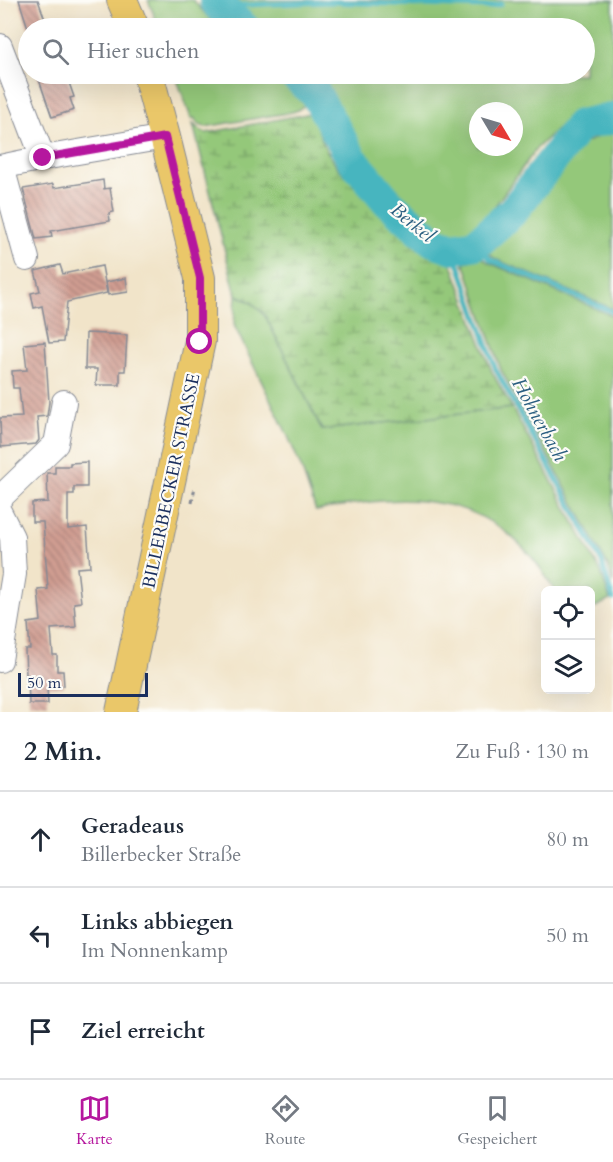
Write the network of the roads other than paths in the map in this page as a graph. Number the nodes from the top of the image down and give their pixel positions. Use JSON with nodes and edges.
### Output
{"nodes":[{"id":1,"x":122,"y":0,"type":"edge"},
{"id":2,"x":130,"y":18,"type":"edge"},
{"id":3,"x":0,"y":46,"type":"edge"},
{"id":4,"x":151,"y":84,"type":"edge"},
{"id":5,"x":165,"y":137,"type":"junction"},
{"id":6,"x":43,"y":158,"type":"junction"},
{"id":7,"x":1,"y":167,"type":"edge"},
{"id":8,"x":27,"y":260,"type":"dead end"},
{"id":9,"x":64,"y":402,"type":"dead end"},
{"id":10,"x":0,"y":498,"type":"edge"},
{"id":11,"x":0,"y":513,"type":"edge"},
{"id":12,"x":0,"y":660,"type":"edge"},
{"id":13,"x":121,"y":712,"type":"edge"}],
"edges":[{"from":1,"to":2,"type":"main road"},
{"from":3,"to":6,"type":"street"},
{"from":4,"to":5,"type":"main road","name":"BILLERBECKER STRASSE"},
{"from":5,"to":6,"type":"street"},
{"from":5,"to":13,"type":"main road","name":"BILLERBECKER STRASSE"},
{"from":6,"to":7,"type":"street"},
{"from":7,"to":8,"type":"street"},
{"from":9,"to":10,"type":"street"},
{"from":11,"to":12,"type":"street"}]}
